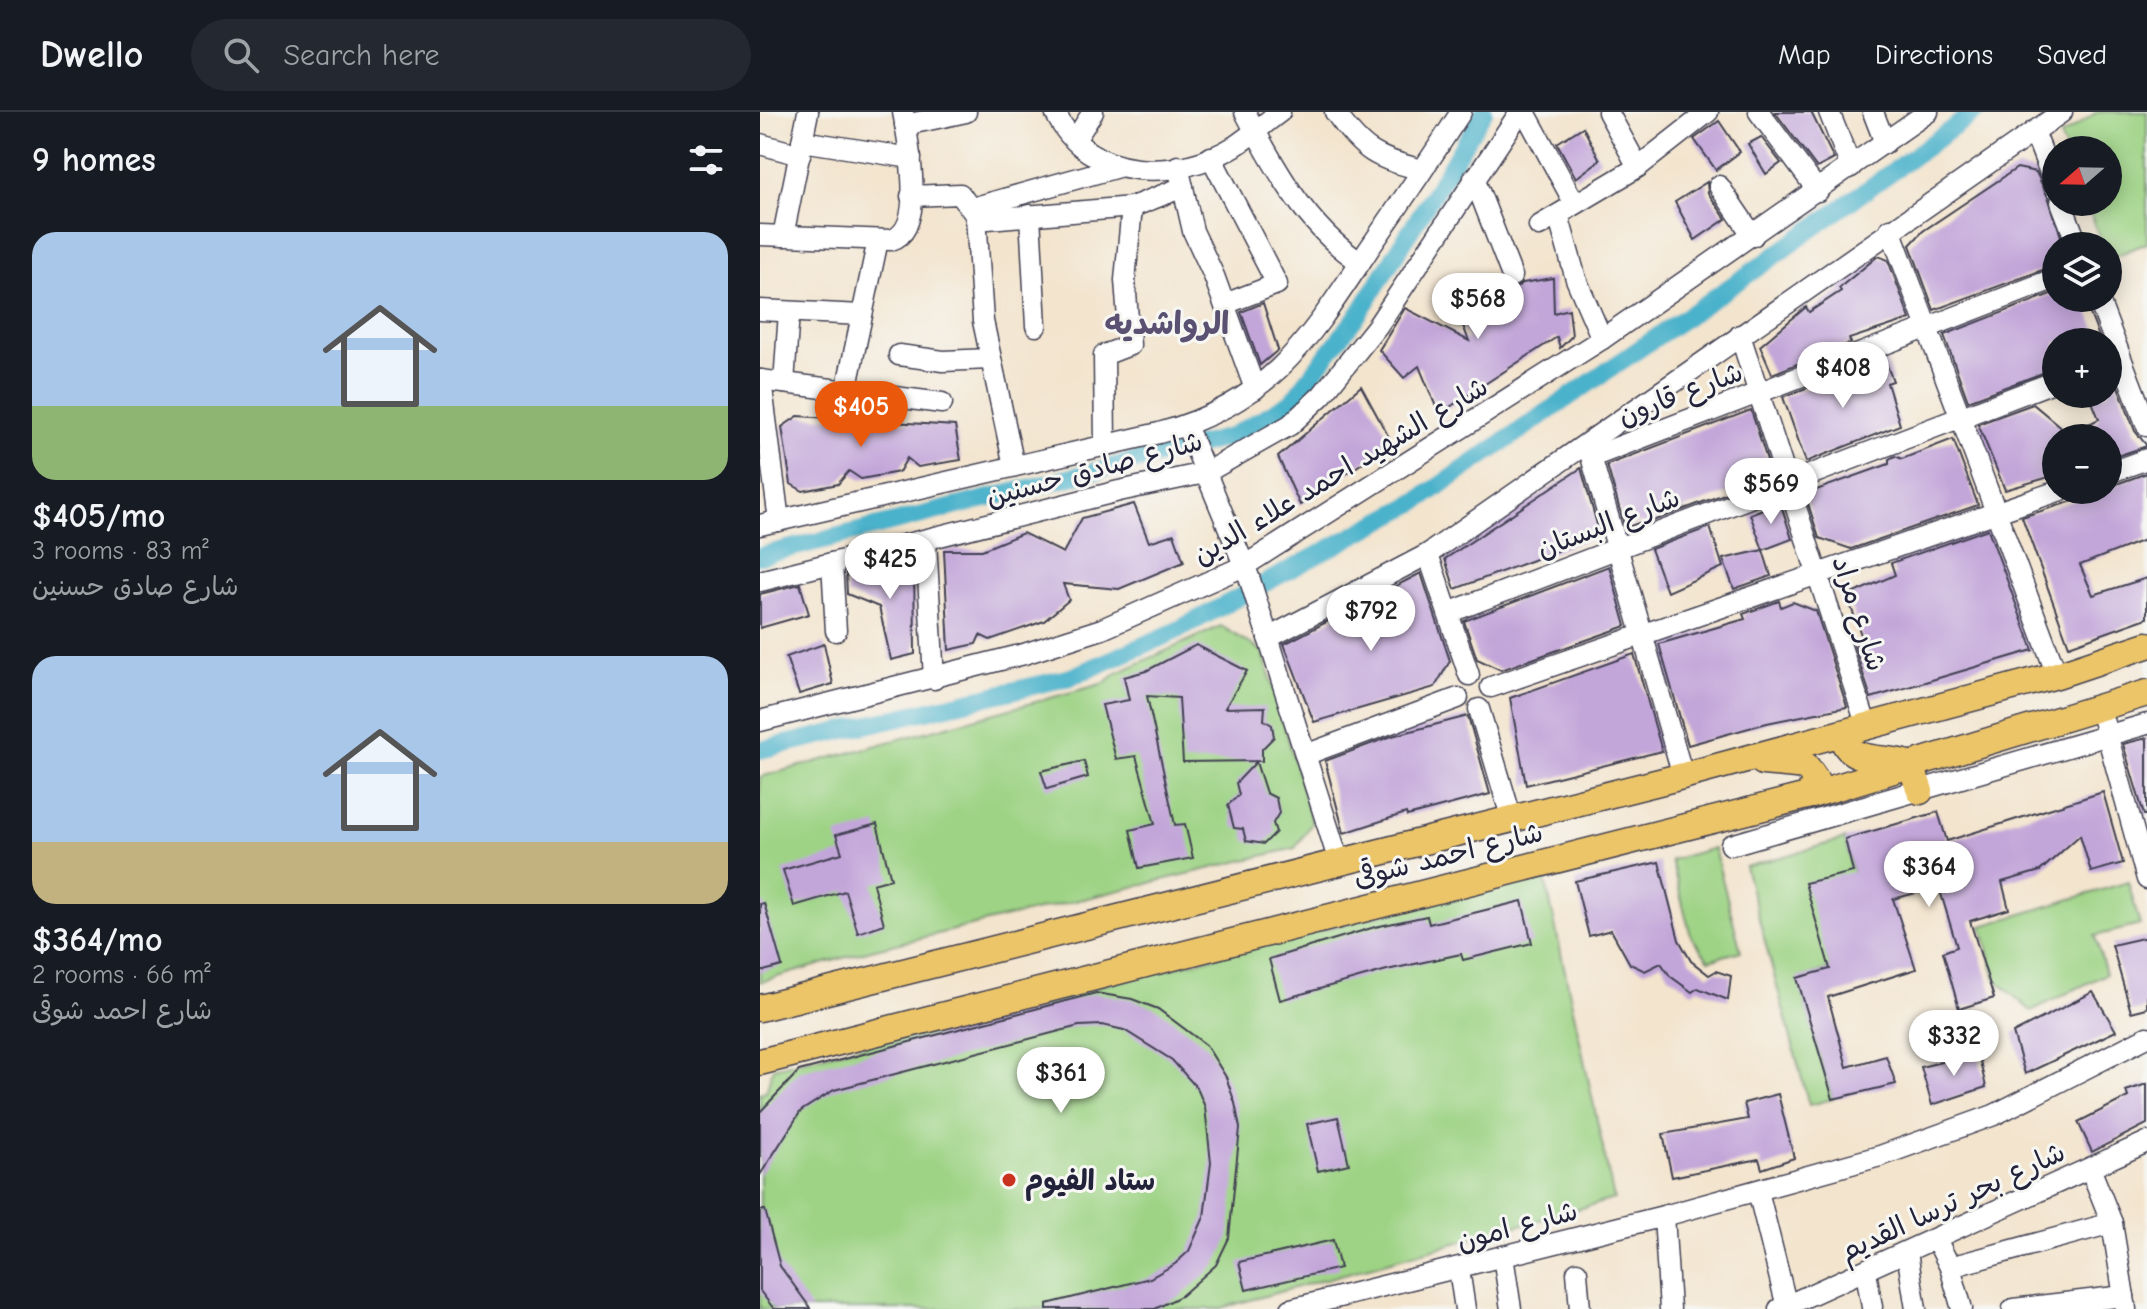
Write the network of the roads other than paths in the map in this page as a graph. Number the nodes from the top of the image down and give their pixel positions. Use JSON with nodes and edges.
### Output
{"nodes":[{"id":1,"x":808,"y":112,"type":"edge"},
{"id":2,"x":966,"y":112,"type":"edge"},
{"id":3,"x":1055,"y":112,"type":"edge"},
{"id":4,"x":1093,"y":112,"type":"edge"},
{"id":5,"x":1245,"y":112,"type":"edge"},
{"id":6,"x":1280,"y":112,"type":"edge"},
{"id":7,"x":1335,"y":112,"type":"edge"},
{"id":8,"x":1461,"y":112,"type":"edge"},
{"id":9,"x":1522,"y":112,"type":"edge"},
{"id":10,"x":1608,"y":112,"type":"edge"},
{"id":11,"x":1708,"y":112,"type":"edge"},
{"id":12,"x":1759,"y":112,"type":"edge"},
{"id":13,"x":1829,"y":112,"type":"edge"},
{"id":14,"x":1873,"y":112,"type":"edge"},
{"id":15,"x":1928,"y":112,"type":"edge"},
{"id":16,"x":2062,"y":112,"type":"edge"},
{"id":17,"x":904,"y":119,"type":"edge"},
{"id":18,"x":1255,"y":131,"type":"junction"},
{"id":19,"x":2034,"y":131,"type":"junction"},
{"id":20,"x":1075,"y":140,"type":"junction"},
{"id":21,"x":1885,"y":143,"type":"junction"},
{"id":22,"x":760,"y":144,"type":"edge"},
{"id":23,"x":801,"y":148,"type":"junction"},
{"id":24,"x":2042,"y":152,"type":"edge"},
{"id":25,"x":1211,"y":157,"type":"junction"},
{"id":26,"x":911,"y":158,"type":"junction"},
{"id":27,"x":1178,"y":166,"type":"junction"},
{"id":28,"x":1118,"y":167,"type":"junction"},
{"id":29,"x":1638,"y":167,"type":"junction"},
{"id":30,"x":1851,"y":167,"type":"junction"},
{"id":31,"x":1422,"y":170,"type":"junction"},
{"id":32,"x":1474,"y":178,"type":"junction"},
{"id":33,"x":1719,"y":186,"type":"dead end"},
{"id":34,"x":1183,"y":187,"type":"junction"},
{"id":35,"x":1818,"y":191,"type":"junction"},
{"id":36,"x":911,"y":196,"type":"junction"},
{"id":37,"x":1132,"y":207,"type":"junction"},
{"id":38,"x":1566,"y":210,"type":"junction"},
{"id":39,"x":974,"y":214,"type":"junction"},
{"id":40,"x":1030,"y":215,"type":"junction"},
{"id":41,"x":1539,"y":226,"type":"dead end"},
{"id":42,"x":1890,"y":229,"type":"junction"},
{"id":43,"x":760,"y":235,"type":"edge"},
{"id":44,"x":783,"y":236,"type":"junction"},
{"id":45,"x":1753,"y":236,"type":"junction"},
{"id":46,"x":878,"y":240,"type":"junction"},
{"id":47,"x":1360,"y":262,"type":"junction"},
{"id":48,"x":1512,"y":276,"type":"dead end"},
{"id":49,"x":2042,"y":283,"type":"edge"},
{"id":50,"x":1225,"y":304,"type":"junction"},
{"id":51,"x":760,"y":310,"type":"edge"},
{"id":52,"x":789,"y":312,"type":"junction"},
{"id":53,"x":862,"y":315,"type":"junction"},
{"id":54,"x":1036,"y":326,"type":"dead end"},
{"id":55,"x":1928,"y":327,"type":"junction"},
{"id":56,"x":1740,"y":335,"type":"junction"},
{"id":57,"x":1602,"y":339,"type":"junction"},
{"id":58,"x":899,"y":355,"type":"dead end"},
{"id":59,"x":990,"y":359,"type":"junction"},
{"id":60,"x":2122,"y":374,"type":"edge"},
{"id":61,"x":760,"y":380,"type":"edge"},
{"id":62,"x":784,"y":383,"type":"junction"},
{"id":63,"x":2042,"y":386,"type":"edge"},
{"id":64,"x":1255,"y":389,"type":"junction"},
{"id":65,"x":846,"y":391,"type":"junction"},
{"id":66,"x":1760,"y":393,"type":"junction"},
{"id":67,"x":942,"y":403,"type":"dead end"},
{"id":68,"x":1961,"y":417,"type":"junction"},
{"id":69,"x":2147,"y":426,"type":"edge"},
{"id":70,"x":1188,"y":430,"type":"junction"},
{"id":71,"x":1105,"y":445,"type":"junction"},
{"id":72,"x":1590,"y":450,"type":"junction"},
{"id":73,"x":2147,"y":459,"type":"edge"},
{"id":74,"x":1014,"y":466,"type":"junction"},
{"id":75,"x":1202,"y":466,"type":"junction"},
{"id":76,"x":2122,"y":468,"type":"edge"},
{"id":77,"x":1789,"y":483,"type":"junction"},
{"id":78,"x":2042,"y":497,"type":"edge"},
{"id":79,"x":1997,"y":513,"type":"junction"},
{"id":80,"x":770,"y":523,"type":"edge"},
{"id":81,"x":926,"y":541,"type":"junction"},
{"id":82,"x":1619,"y":548,"type":"junction"},
{"id":83,"x":1428,"y":554,"type":"junction"},
{"id":84,"x":832,"y":563,"type":"junction"},
{"id":85,"x":1246,"y":572,"type":"junction"},
{"id":86,"x":1819,"y":576,"type":"junction"},
{"id":87,"x":760,"y":581,"type":"edge"},
{"id":88,"x":1448,"y":613,"type":"junction"},
{"id":89,"x":836,"y":631,"type":"dead end"},
{"id":90,"x":1266,"y":633,"type":"junction"},
{"id":91,"x":1643,"y":634,"type":"junction"},
{"id":92,"x":2147,"y":645,"type":"edge"},
{"id":93,"x":1469,"y":675,"type":"junction"},
{"id":94,"x":2057,"y":675,"type":"junction"},
{"id":95,"x":934,"y":679,"type":"junction"},
{"id":96,"x":1491,"y":687,"type":"junction"},
{"id":97,"x":2147,"y":693,"type":"edge"},
{"id":98,"x":1458,"y":698,"type":"junction"},
{"id":99,"x":1479,"y":709,"type":"junction"},
{"id":100,"x":2100,"y":709,"type":"junction"},
{"id":101,"x":760,"y":721,"type":"edge"},
{"id":102,"x":2147,"y":724,"type":"edge"},
{"id":103,"x":1867,"y":727,"type":"junction"},
{"id":104,"x":1842,"y":734,"type":"junction"},
{"id":105,"x":2107,"y":736,"type":"junction"},
{"id":106,"x":1305,"y":755,"type":"junction"},
{"id":107,"x":1743,"y":760,"type":"junction"},
{"id":108,"x":1911,"y":765,"type":"junction"},
{"id":109,"x":1683,"y":776,"type":"junction"},
{"id":110,"x":1920,"y":791,"type":"junction"},
{"id":111,"x":1811,"y":795,"type":"junction"},
{"id":112,"x":1512,"y":820,"type":"junction"},
{"id":113,"x":1731,"y":845,"type":"dead end"},
{"id":114,"x":1339,"y":862,"type":"junction"},
{"id":115,"x":2147,"y":879,"type":"edge"},
{"id":116,"x":760,"y":1008,"type":"edge"},
{"id":117,"x":2147,"y":1037,"type":"edge"},
{"id":118,"x":760,"y":1043,"type":"edge"},
{"id":119,"x":809,"y":1047,"type":"junction"},
{"id":120,"x":760,"y":1062,"type":"edge"},
{"id":121,"x":2147,"y":1142,"type":"edge"},
{"id":122,"x":2090,"y":1168,"type":"junction"},
{"id":123,"x":1758,"y":1191,"type":"junction"},
{"id":124,"x":1664,"y":1216,"type":"junction"},
{"id":125,"x":2112,"y":1223,"type":"junction"},
{"id":126,"x":1936,"y":1239,"type":"junction"},
{"id":127,"x":1907,"y":1252,"type":"junction"},
{"id":128,"x":1503,"y":1256,"type":"junction"},
{"id":129,"x":1950,"y":1267,"type":"junction"},
{"id":130,"x":1459,"y":1269,"type":"junction"},
{"id":131,"x":1577,"y":1272,"type":"dead end"},
{"id":132,"x":1866,"y":1272,"type":"junction"},
{"id":133,"x":2125,"y":1303,"type":"edge"},
{"id":134,"x":1808,"y":1304,"type":"edge"},
{"id":135,"x":1872,"y":1307,"type":"edge"},
{"id":136,"x":1783,"y":1308,"type":"edge"},
{"id":137,"x":1291,"y":1309,"type":"edge"},
{"id":138,"x":1465,"y":1309,"type":"edge"},
{"id":139,"x":1511,"y":1309,"type":"edge"},
{"id":140,"x":1580,"y":1309,"type":"edge"},
{"id":141,"x":1670,"y":1309,"type":"edge"},
{"id":142,"x":1916,"y":1309,"type":"edge"},
{"id":143,"x":1962,"y":1309,"type":"edge"},
{"id":144,"x":2013,"y":1309,"type":"edge"}],
"edges":[{"from":1,"to":23,"type":"street"},
{"from":2,"to":17,"type":"street"},
{"from":3,"to":20,"type":"street"},
{"from":4,"to":20,"type":"street"},
{"from":5,"to":18,"type":"street"},
{"from":6,"to":18,"type":"street"},
{"from":7,"to":31,"type":"street"},
{"from":8,"to":31,"type":"street","name":"شارع صادق حسنين"},
{"from":9,"to":32,"type":"street","name":"شارع صادق حسنين"},
{"from":9,"to":38,"type":"street"},
{"from":10,"to":29,"type":"street"},
{"from":11,"to":29,"type":"street"},
{"from":12,"to":35,"type":"street"},
{"from":13,"to":30,"type":"street"},
{"from":14,"to":21,"type":"street"},
{"from":15,"to":21,"type":"street","name":"شارع الشهيد احمد علاء الدين"},
{"from":16,"to":19,"type":"street"},
{"from":17,"to":26,"type":"street"},
{"from":18,"to":25,"type":"street"},
{"from":18,"to":47,"type":"street"},
{"from":19,"to":24,"type":"street"},
{"from":19,"to":42,"type":"street"},
{"from":20,"to":28,"type":"street"},
{"from":21,"to":30,"type":"street","name":"شارع الشهيد احمد علاء الدين"},
{"from":22,"to":23,"type":"street"},
{"from":23,"to":26,"type":"street"},
{"from":23,"to":44,"type":"street"},
{"from":25,"to":27,"type":"street"},
{"from":25,"to":50,"type":"street"},
{"from":26,"to":36,"type":"street"},
{"from":27,"to":28,"type":"street"},
{"from":27,"to":34,"type":"street"},
{"from":28,"to":39,"type":"street"},
{"from":29,"to":38,"type":"street"},
{"from":30,"to":35,"type":"street","name":"شارع الشهيد احمد علاء الدين"},
{"from":31,"to":47,"type":"street","name":"شارع صادق حسنين"},
{"from":32,"to":48,"type":"street"},
{"from":32,"to":75,"type":"street","name":"شارع صادق حسنين"},
{"from":33,"to":45,"type":"street"},
{"from":34,"to":37,"type":"street"},
{"from":34,"to":50,"type":"street"},
{"from":35,"to":45,"type":"street","name":"شارع الشهيد احمد علاء الدين"},
{"from":36,"to":39,"type":"street"},
{"from":36,"to":46,"type":"street"},
{"from":37,"to":40,"type":"street"},
{"from":37,"to":71,"type":"street"},
{"from":38,"to":41,"type":"street"},
{"from":38,"to":57,"type":"street"},
{"from":39,"to":40,"type":"street"},
{"from":39,"to":59,"type":"street"},
{"from":40,"to":54,"type":"street"},
{"from":42,"to":55,"type":"street"},
{"from":42,"to":56,"type":"street"},
{"from":43,"to":44,"type":"street"},
{"from":44,"to":46,"type":"street"},
{"from":45,"to":57,"type":"street","name":"شارع الشهيد احمد علاء الدين"},
{"from":46,"to":53,"type":"street"},
{"from":47,"to":64,"type":"street","name":"شارع صادق حسنين"},
{"from":49,"to":55,"type":"street","name":"شارع قارون"},
{"from":50,"to":64,"type":"street"},
{"from":51,"to":52,"type":"street"},
{"from":52,"to":53,"type":"street"},
{"from":52,"to":62,"type":"street"},
{"from":53,"to":65,"type":"street"},
{"from":55,"to":66,"type":"street","name":"شارع قارون"},
{"from":55,"to":68,"type":"street"},
{"from":56,"to":66,"type":"street","name":"شارع مراد"},
{"from":56,"to":72,"type":"street"},
{"from":57,"to":85,"type":"street","name":"شارع الشهيد احمد علاء الدين"},
{"from":58,"to":59,"type":"street"},
{"from":59,"to":74,"type":"street"},
{"from":60,"to":69,"type":"street"},
{"from":61,"to":62,"type":"street"},
{"from":61,"to":80,"type":"street"},
{"from":62,"to":65,"type":"street"},
{"from":63,"to":68,"type":"street","name":"شارع البستان"},
{"from":64,"to":70,"type":"street","name":"شارع صادق حسنين"},
{"from":65,"to":67,"type":"street"},
{"from":66,"to":72,"type":"street","name":"شارع قارون"},
{"from":66,"to":77,"type":"street","name":"شارع مراد"},
{"from":68,"to":77,"type":"street","name":"شارع البستان"},
{"from":68,"to":79,"type":"street"},
{"from":70,"to":71,"type":"street","name":"شارع صادق حسنين"},
{"from":70,"to":75,"type":"street"},
{"from":71,"to":74,"type":"street","name":"شارع صادق حسنين"},
{"from":72,"to":82,"type":"street"},
{"from":72,"to":83,"type":"street"},
{"from":73,"to":76,"type":"street"},
{"from":74,"to":80,"type":"street","name":"شارع صادق حسنين"},
{"from":75,"to":81,"type":"street","name":"شارع صادق حسنين"},
{"from":75,"to":85,"type":"street"},
{"from":77,"to":82,"type":"street","name":"شارع البستان"},
{"from":77,"to":86,"type":"street","name":"شارع مراد"},
{"from":78,"to":79,"type":"street"},
{"from":79,"to":86,"type":"street"},
{"from":79,"to":94,"type":"street"},
{"from":81,"to":84,"type":"street","name":"شارع صادق حسنين"},
{"from":81,"to":95,"type":"street"},
{"from":82,"to":88,"type":"street","name":"شارع البستان"},
{"from":82,"to":91,"type":"street"},
{"from":83,"to":88,"type":"street"},
{"from":83,"to":90,"type":"street"},
{"from":84,"to":87,"type":"street","name":"شارع صادق حسنين"},
{"from":84,"to":89,"type":"street"},
{"from":85,"to":90,"type":"street"},
{"from":85,"to":95,"type":"street","name":"شارع الشهيد احمد علاء الدين"},
{"from":86,"to":91,"type":"street"},
{"from":86,"to":103,"type":"street","name":"شارع مراد"},
{"from":88,"to":93,"type":"street"},
{"from":90,"to":106,"type":"street"},
{"from":91,"to":96,"type":"street"},
{"from":91,"to":109,"type":"street"},
{"from":92,"to":94,"type":"main road","name":"شارع احمد شوقى"},
{"from":93,"to":96,"type":"street"},
{"from":93,"to":98,"type":"street"},
{"from":94,"to":103,"type":"main road","name":"شارع احمد شوقى"},
{"from":95,"to":101,"type":"street","name":"شارع الشهيد احمد علاء الدين"},
{"from":96,"to":99,"type":"street"},
{"from":97,"to":100,"type":"main road","name":"شارع احمد شوقى"},
{"from":98,"to":99,"type":"street"},
{"from":98,"to":106,"type":"street"},
{"from":99,"to":112,"type":"street"},
{"from":100,"to":105,"type":"street"},
{"from":100,"to":108,"type":"main road","name":"شارع احمد شوقى"},
{"from":102,"to":105,"type":"street"},
{"from":103,"to":104,"type":"main road","name":"شارع احمد شوقى"},
{"from":104,"to":107,"type":"main road","name":"شارع احمد شوقى"},
{"from":104,"to":108,"type":"main road"},
{"from":105,"to":110,"type":"street"},
{"from":105,"to":115,"type":"street"},
{"from":106,"to":114,"type":"street"},
{"from":107,"to":109,"type":"main road","name":"شارع احمد شوقى"},
{"from":107,"to":111,"type":"main road"},
{"from":108,"to":110,"type":"main road"},
{"from":108,"to":111,"type":"main road","name":"شارع احمد شوقى"},
{"from":109,"to":112,"type":"main road","name":"شارع احمد شوقى"},
{"from":110,"to":113,"type":"street"},
{"from":111,"to":119,"type":"main road","name":"شارع احمد شوقى"},
{"from":112,"to":114,"type":"main road","name":"شارع احمد شوقى"},
{"from":114,"to":116,"type":"main road","name":"شارع احمد شوقى"},
{"from":117,"to":123,"type":"street","name":"شارع امون"},
{"from":118,"to":119,"type":"main road"},
{"from":119,"to":120,"type":"main road","name":"شارع احمد شوقى"},
{"from":121,"to":122,"type":"street","name":"شارع بحر ترسا القديم"},
{"from":122,"to":125,"type":"street"},
{"from":122,"to":126,"type":"street","name":"شارع بحر ترسا القديم"},
{"from":123,"to":124,"type":"street","name":"شارع امون"},
{"from":123,"to":136,"type":"street"},
{"from":124,"to":128,"type":"street","name":"شارع امون"},
{"from":124,"to":141,"type":"street"},
{"from":125,"to":129,"type":"street"},
{"from":125,"to":133,"type":"street"},
{"from":126,"to":127,"type":"street","name":"شارع بحر ترسا القديم"},
{"from":126,"to":129,"type":"street"},
{"from":127,"to":132,"type":"street","name":"شارع بحر ترسا القديم"},
{"from":127,"to":142,"type":"street"},
{"from":128,"to":130,"type":"street","name":"شارع امون"},
{"from":128,"to":139,"type":"street"},
{"from":129,"to":143,"type":"street"},
{"from":130,"to":137,"type":"street","name":"شارع امون"},
{"from":130,"to":138,"type":"street"},
{"from":131,"to":140,"type":"street"},
{"from":132,"to":134,"type":"street","name":"شارع بحر ترسا القديم"},
{"from":132,"to":135,"type":"street"},
{"from":133,"to":144,"type":"street"},
{"from":134,"to":136,"type":"street","name":"شارع بحر ترسا القديم"}]}
